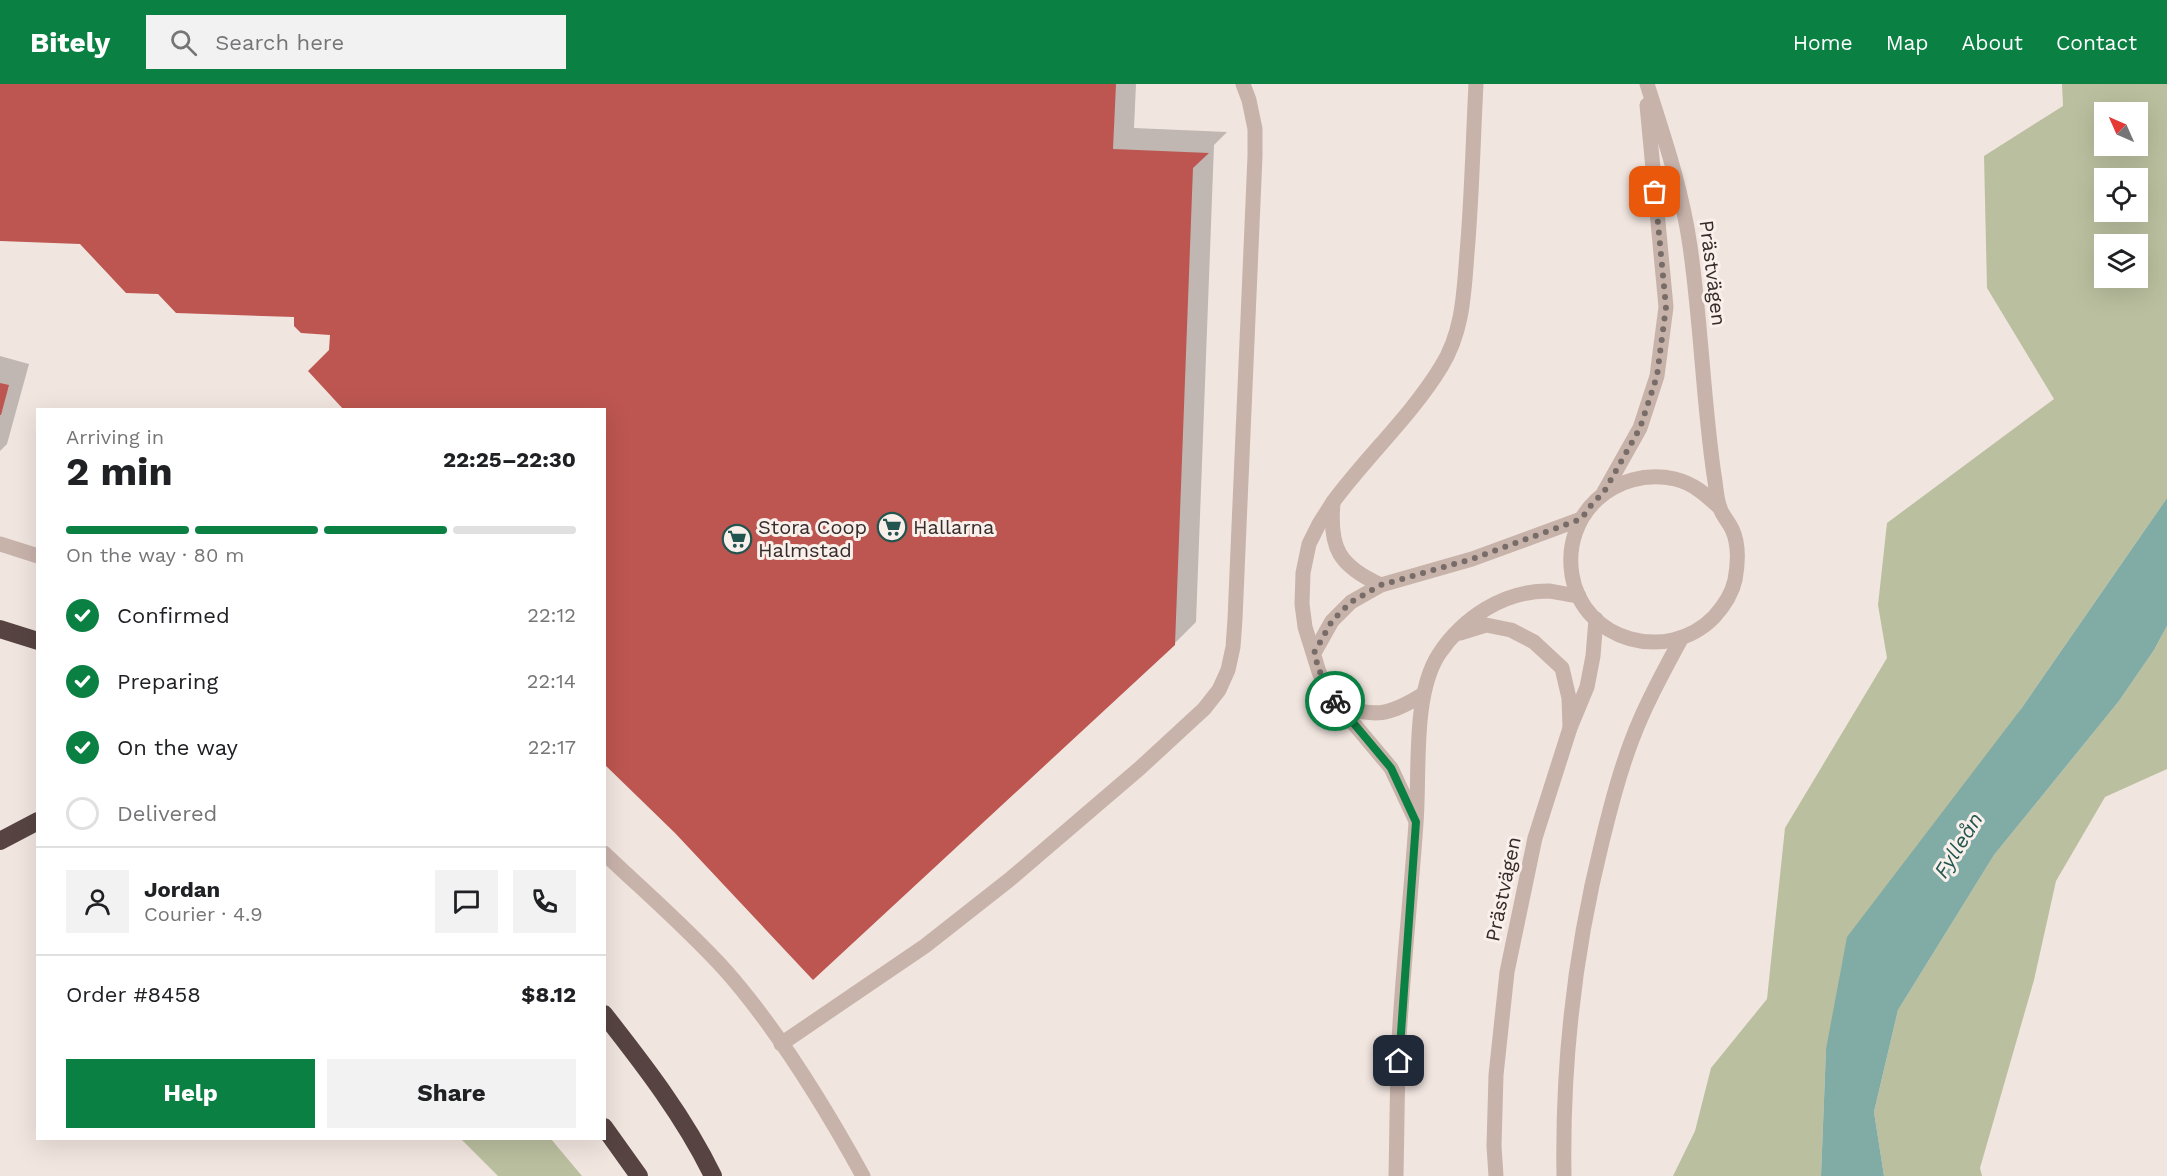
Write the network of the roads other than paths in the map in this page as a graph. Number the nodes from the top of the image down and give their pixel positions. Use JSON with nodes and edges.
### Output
{"nodes":[{"id":1,"x":1243,"y":84,"type":"edge"},
{"id":2,"x":1476,"y":84,"type":"edge"},
{"id":3,"x":1646,"y":84,"type":"edge"},
{"id":4,"x":1604,"y":492,"type":"junction"},
{"id":5,"x":1334,"y":502,"type":"junction"},
{"id":6,"x":1719,"y":507,"type":"junction"},
{"id":7,"x":1581,"y":519,"type":"junction"},
{"id":8,"x":0,"y":544,"type":"edge"},
{"id":9,"x":36,"y":555,"type":"edge"},
{"id":10,"x":1381,"y":585,"type":"junction"},
{"id":11,"x":1579,"y":596,"type":"junction"},
{"id":12,"x":1596,"y":619,"type":"junction"},
{"id":13,"x":0,"y":629,"type":"edge"},
{"id":14,"x":1454,"y":635,"type":"junction"},
{"id":15,"x":1681,"y":639,"type":"junction"},
{"id":16,"x":36,"y":640,"type":"edge"},
{"id":17,"x":1314,"y":653,"type":"junction"},
{"id":18,"x":1422,"y":695,"type":"junction"},
{"id":19,"x":1339,"y":706,"type":"junction"},
{"id":20,"x":1570,"y":728,"type":"junction"},
{"id":21,"x":36,"y":822,"type":"edge"},
{"id":22,"x":1416,"y":822,"type":"junction"},
{"id":23,"x":0,"y":841,"type":"edge"},
{"id":24,"x":606,"y":855,"type":"edge"},
{"id":25,"x":606,"y":1017,"type":"edge"},
{"id":26,"x":781,"y":1044,"type":"junction"},
{"id":27,"x":606,"y":1130,"type":"edge"},
{"id":28,"x":639,"y":1176,"type":"edge"},
{"id":29,"x":713,"y":1176,"type":"edge"},
{"id":30,"x":863,"y":1176,"type":"edge"},
{"id":31,"x":1396,"y":1176,"type":"edge"},
{"id":32,"x":1496,"y":1176,"type":"edge"},
{"id":33,"x":1564,"y":1176,"type":"edge"}],
"edges":[{"from":1,"to":26,"type":"street"},
{"from":2,"to":5,"type":"street"},
{"from":3,"to":4,"type":"street","name":"Prästvägen"},
{"from":3,"to":6,"type":"street","name":"Prästvägen"},
{"from":4,"to":6,"type":"street","name":"Prästvägen"},
{"from":4,"to":7,"type":"street","name":"Prästvägen"},
{"from":5,"to":10,"type":"street"},
{"from":5,"to":17,"type":"street"},
{"from":6,"to":15,"type":"street","name":"Prästvägen"},
{"from":7,"to":10,"type":"street"},
{"from":7,"to":11,"type":"street","name":"Prästvägen"},
{"from":8,"to":9,"type":"street"},
{"from":10,"to":17,"type":"street"},
{"from":11,"to":12,"type":"street","name":"Prästvägen"},
{"from":11,"to":14,"type":"street"},
{"from":12,"to":15,"type":"street","name":"Prästvägen"},
{"from":12,"to":20,"type":"street","name":"Prästvägen"},
{"from":13,"to":16,"type":"highway"},
{"from":14,"to":18,"type":"street"},
{"from":14,"to":20,"type":"street"},
{"from":15,"to":33,"type":"street"},
{"from":17,"to":19,"type":"street"},
{"from":18,"to":19,"type":"street"},
{"from":18,"to":22,"type":"street"},
{"from":19,"to":22,"type":"street"},
{"from":20,"to":32,"type":"street","name":"Prästvägen"},
{"from":21,"to":23,"type":"highway"},
{"from":22,"to":31,"type":"street"},
{"from":24,"to":26,"type":"street"},
{"from":25,"to":29,"type":"highway"},
{"from":26,"to":30,"type":"street"},
{"from":27,"to":28,"type":"highway"}]}
